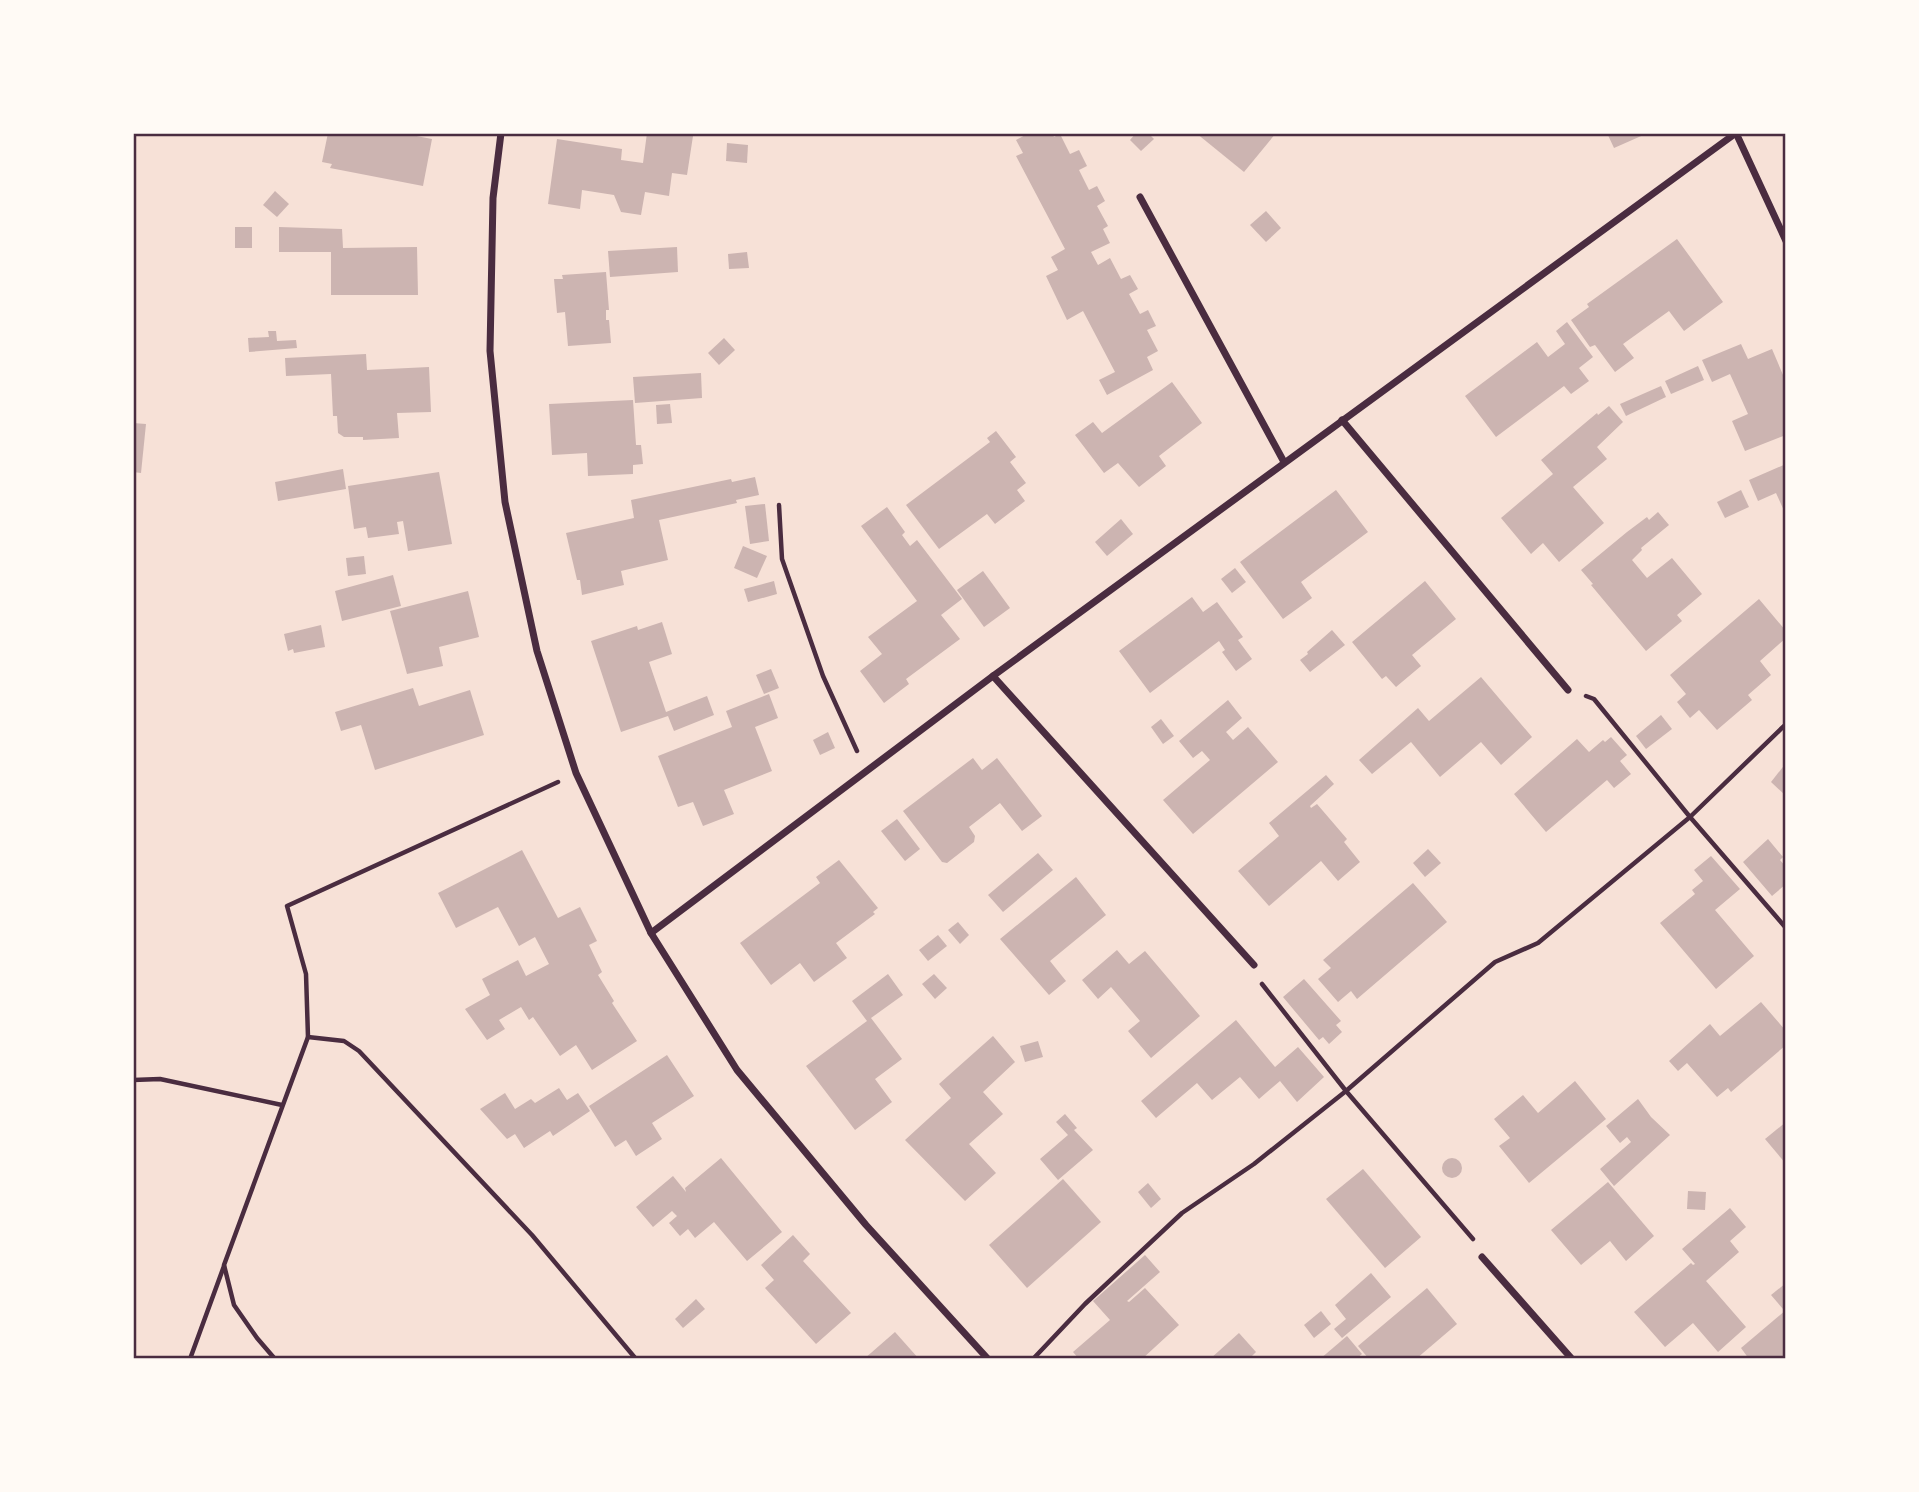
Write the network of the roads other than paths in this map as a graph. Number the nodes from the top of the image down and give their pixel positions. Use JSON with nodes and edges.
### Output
{"nodes":[{"id":1,"x":501,"y":133,"type":"edge"},
{"id":2,"x":1736,"y":133,"type":"edge"},
{"id":3,"x":1140,"y":197,"type":"dead end"},
{"id":4,"x":1786,"y":241,"type":"edge"},
{"id":5,"x":1342,"y":420,"type":"junction"},
{"id":6,"x":1284,"y":462,"type":"junction"},
{"id":7,"x":993,"y":676,"type":"junction"},
{"id":8,"x":1567,"y":690,"type":"road end"},
{"id":9,"x":651,"y":933,"type":"junction"},
{"id":10,"x":1254,"y":965,"type":"road end"},
{"id":11,"x":1482,"y":1257,"type":"road end"},
{"id":12,"x":988,"y":1359,"type":"edge"},
{"id":13,"x":1572,"y":1359,"type":"edge"}],
"edges":[{"from":1,"to":9,"type":"street"},
{"from":2,"to":4,"type":"street"},
{"from":2,"to":5,"type":"street"},
{"from":3,"to":6,"type":"street"},
{"from":5,"to":6,"type":"street"},
{"from":5,"to":8,"type":"street"},
{"from":6,"to":7,"type":"street"},
{"from":7,"to":9,"type":"street"},
{"from":7,"to":10,"type":"street"},
{"from":9,"to":12,"type":"street"},
{"from":11,"to":13,"type":"street"}]}
